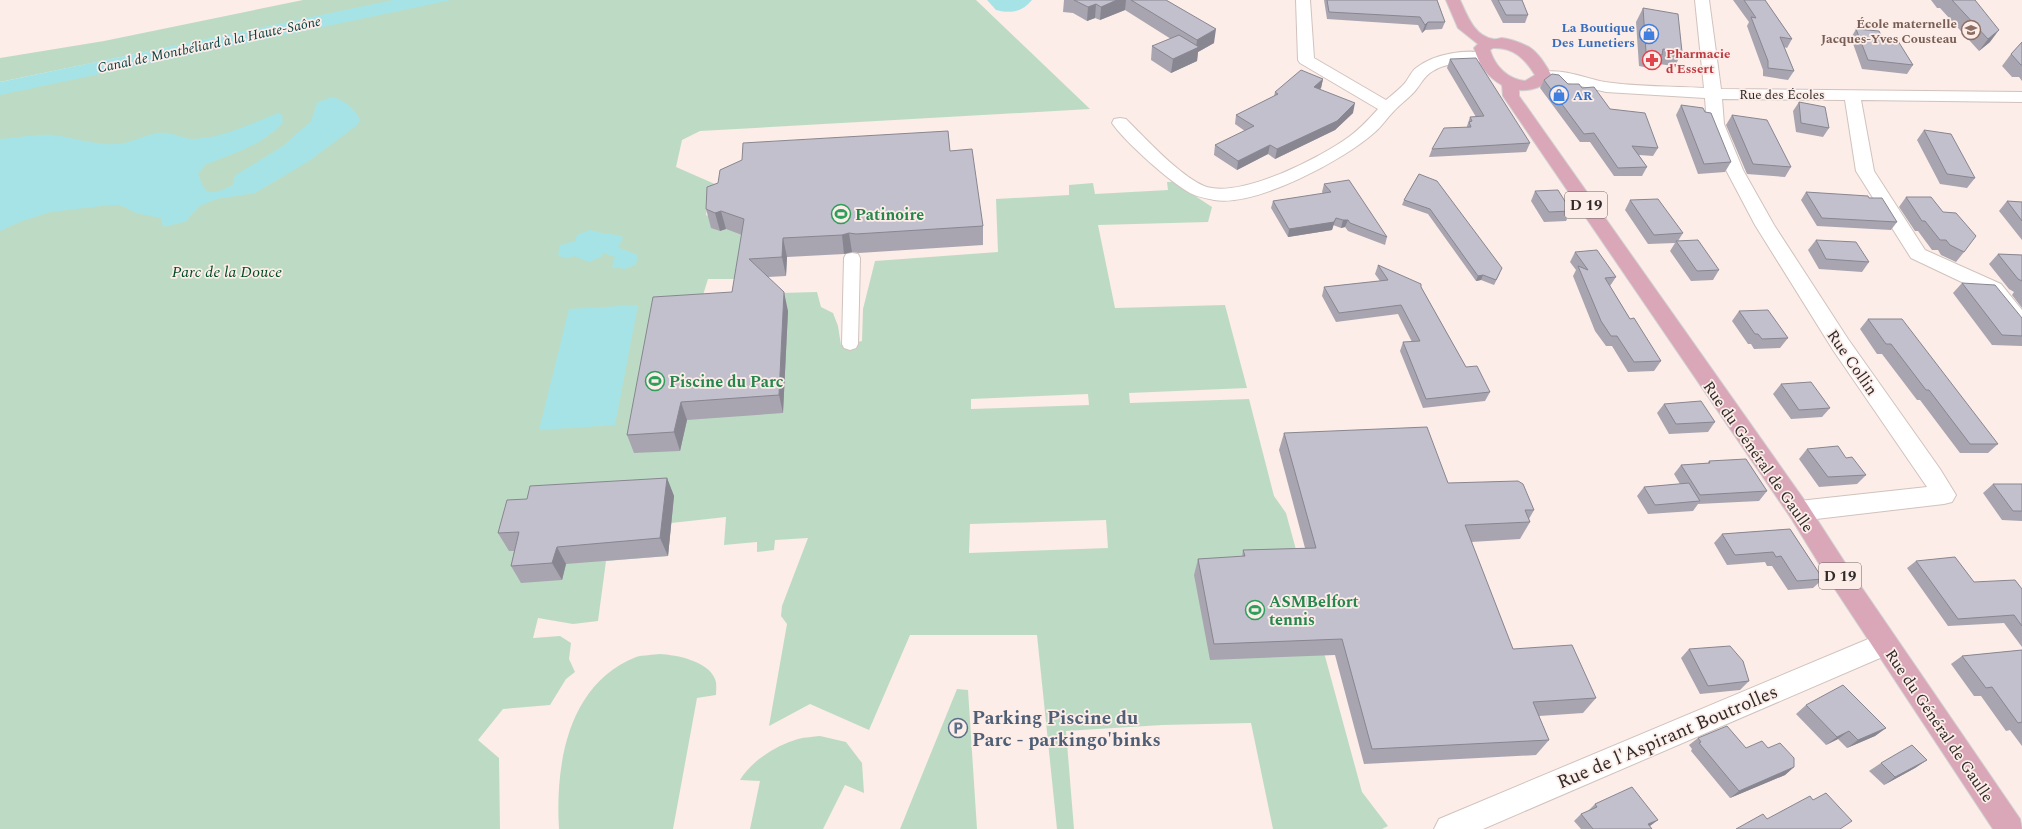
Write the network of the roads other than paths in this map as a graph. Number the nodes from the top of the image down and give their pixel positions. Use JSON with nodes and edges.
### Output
{"nodes":[{"id":1,"x":1303,"y":0,"type":"edge"},
{"id":2,"x":1453,"y":0,"type":"edge"},
{"id":3,"x":1702,"y":0,"type":"edge"},
{"id":4,"x":1486,"y":50,"type":"junction"},
{"id":5,"x":1544,"y":76,"type":"junction"},
{"id":6,"x":1510,"y":84,"type":"junction"},
{"id":7,"x":1713,"y":94,"type":"junction"},
{"id":8,"x":1852,"y":95,"type":"junction"},
{"id":9,"x":2022,"y":97,"type":"edge"},
{"id":10,"x":1388,"y":107,"type":"junction"},
{"id":11,"x":1120,"y":123,"type":"dead end"},
{"id":12,"x":852,"y":258,"type":"dead end"},
{"id":13,"x":2022,"y":324,"type":"edge"},
{"id":14,"x":850,"y":344,"type":"dead end"},
{"id":15,"x":1799,"y":511,"type":"junction"},
{"id":16,"x":1885,"y":644,"type":"junction"},
{"id":17,"x":1449,"y":829,"type":"edge"},
{"id":18,"x":2010,"y":829,"type":"edge"}],
"edges":[{"from":1,"to":10,"type":"street"},
{"from":2,"to":4,"type":"main road"},
{"from":3,"to":7,"type":"street","name":"Rue Collin"},
{"from":4,"to":5,"type":"main road"},
{"from":4,"to":6,"type":"main road"},
{"from":4,"to":10,"type":"street"},
{"from":5,"to":6,"type":"main road"},
{"from":5,"to":7,"type":"street","name":"Rue des Écoles"},
{"from":6,"to":15,"type":"main road","name":"Rue du Général de Gaulle","number":"D 19"},
{"from":7,"to":8,"type":"street","name":"Rue des Écoles"},
{"from":7,"to":15,"type":"street","name":"Rue Collin"},
{"from":8,"to":9,"type":"street","name":"Rue des Écoles"},
{"from":8,"to":13,"type":"street"},
{"from":10,"to":11,"type":"street"},
{"from":12,"to":14,"type":"street"},
{"from":15,"to":16,"type":"main road","name":"Rue du Général de Gaulle","number":"D 19"},
{"from":16,"to":17,"type":"street","name":"Rue de l'Aspirant Boutrolles"},
{"from":16,"to":18,"type":"main road","name":"Rue du Général de Gaulle","number":"D 19"}]}
